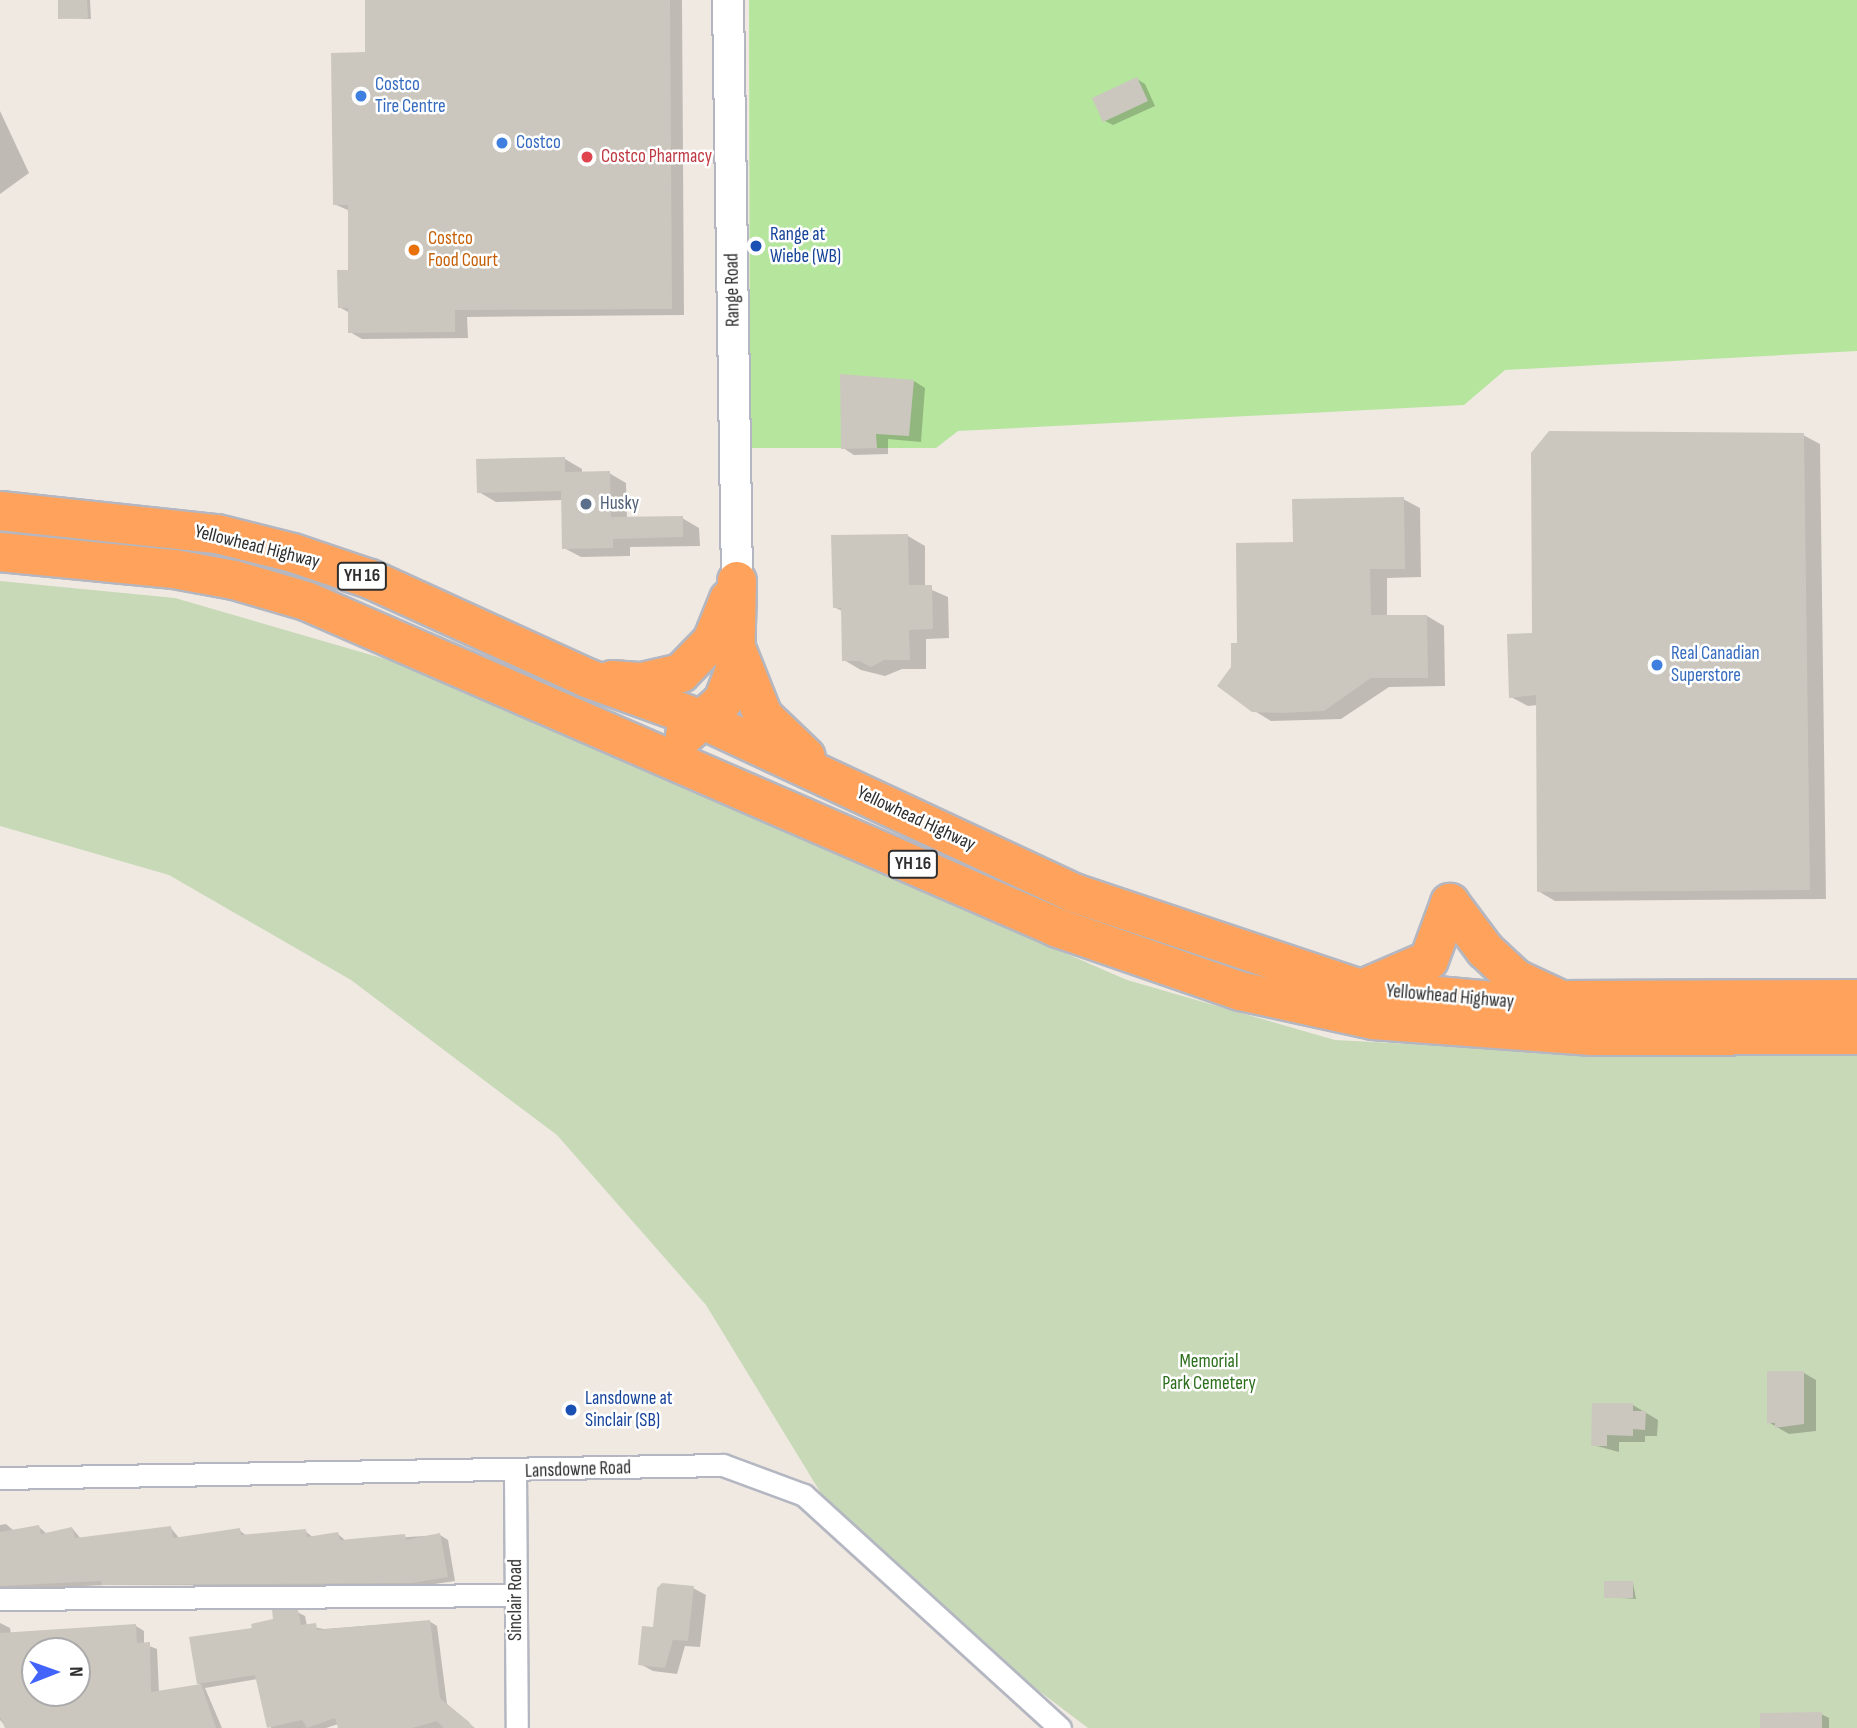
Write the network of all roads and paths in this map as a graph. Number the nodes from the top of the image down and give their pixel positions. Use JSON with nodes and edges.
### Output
{"nodes":[{"id":1,"x":728,"y":0,"type":"edge"},
{"id":2,"x":0,"y":511,"type":"edge"},
{"id":3,"x":0,"y":552,"type":"edge"},
{"id":4,"x":737,"y":581,"type":"junction"},
{"id":5,"x":735,"y":646,"type":"junction"},
{"id":6,"x":587,"y":678,"type":"junction"},
{"id":7,"x":703,"y":720,"type":"junction"},
{"id":8,"x":632,"y":741,"type":"junction"},
{"id":9,"x":841,"y":785,"type":"junction"},
{"id":10,"x":1361,"y":989,"type":"junction"},
{"id":11,"x":1857,"y":999,"type":"edge"},
{"id":12,"x":1561,"y":1000,"type":"junction"},
{"id":13,"x":1857,"y":1035,"type":"edge"},
{"id":14,"x":515,"y":1472,"type":"junction"},
{"id":15,"x":0,"y":1478,"type":"edge"},
{"id":16,"x":516,"y":1595,"type":"junction"},
{"id":17,"x":0,"y":1598,"type":"edge"},
{"id":18,"x":517,"y":1728,"type":"edge"},
{"id":19,"x":1060,"y":1728,"type":"edge"}],
"edges":[{"from":1,"to":4,"type":"street","name":"Range Road"},
{"from":2,"to":6,"type":"highway","name":"Yellowhead Highway","number":"YH 16"},
{"from":3,"to":8,"type":"highway","name":"Yellowhead Highway","number":"YH 16"},
{"from":4,"to":5,"type":"highway"},
{"from":4,"to":6,"type":"highway"},
{"from":5,"to":7,"type":"highway"},
{"from":5,"to":9,"type":"highway"},
{"from":6,"to":7,"type":"highway","name":"Yellowhead Highway","number":"YH 16"},
{"from":7,"to":8,"type":"highway"},
{"from":7,"to":9,"type":"highway","name":"Yellowhead Highway","number":"YH 16"},
{"from":8,"to":13,"type":"highway","name":"Yellowhead Highway","number":"YH 16"},
{"from":9,"to":10,"type":"highway","name":"Yellowhead Highway","number":"YH 16"},
{"from":10,"to":12,"type":"highway","name":"Yellowhead Highway","number":"YH 16"},
{"from":10,"to":12,"type":"highway"},
{"from":11,"to":12,"type":"highway","name":"Yellowhead Highway","number":"YH 16"},
{"from":14,"to":15,"type":"street","name":"Lansdowne Road"},
{"from":14,"to":16,"type":"street","name":"Sinclair Road"},
{"from":14,"to":19,"type":"street","name":"Lansdowne Road"},
{"from":16,"to":17,"type":"street"},
{"from":16,"to":18,"type":"street","name":"Sinclair Road"}]}
